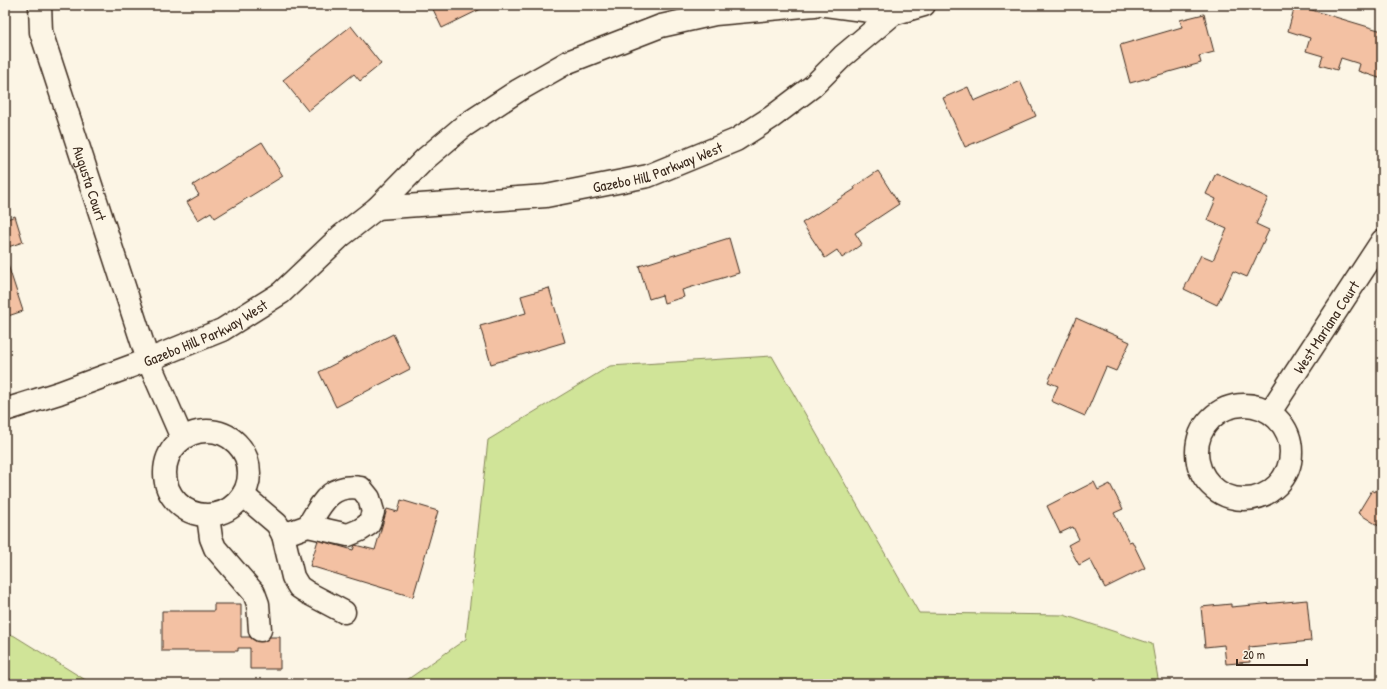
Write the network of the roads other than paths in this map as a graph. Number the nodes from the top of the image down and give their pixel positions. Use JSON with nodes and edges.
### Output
{"nodes":[{"id":1,"x":40,"y":5,"type":"edge"},
{"id":2,"x":815,"y":5,"type":"edge"},
{"id":3,"x":825,"y":5,"type":"edge"},
{"id":4,"x":924,"y":5,"type":"edge"},
{"id":5,"x":893,"y":14,"type":"junction"},
{"id":6,"x":377,"y":208,"type":"junction"},
{"id":7,"x":1382,"y":241,"type":"edge"},
{"id":8,"x":148,"y":360,"type":"junction"},
{"id":9,"x":5,"y":410,"type":"edge"},
{"id":10,"x":1270,"y":412,"type":"junction"},
{"id":11,"x":182,"y":438,"type":"junction"},
{"id":12,"x":243,"y":496,"type":"junction"},
{"id":13,"x":208,"y":516,"type":"junction"},
{"id":14,"x":308,"y":526,"type":"dead end"},
{"id":15,"x":283,"y":535,"type":"junction"},
{"id":16,"x":344,"y":612,"type":"dead end"},
{"id":17,"x":260,"y":630,"type":"dead end"}],
"edges":[{"from":1,"to":8,"type":"street","name":"Augusta Court"},
{"from":2,"to":6,"type":"street","name":"Gazebo Hill Parkway West"},
{"from":3,"to":5,"type":"street","name":"Gazebo Hill Parkway West"},
{"from":4,"to":5,"type":"street","name":"Gazebo Hill Parkway West"},
{"from":5,"to":6,"type":"street","name":"Gazebo Hill Parkway West"},
{"from":6,"to":8,"type":"street","name":"Gazebo Hill Parkway West"},
{"from":7,"to":10,"type":"street","name":"West Mariana Court"},
{"from":8,"to":9,"type":"street","name":"Gazebo Hill Parkway West"},
{"from":8,"to":11,"type":"street","name":"Augusta Court"},
{"from":10,"to":10,"type":"street"},
{"from":11,"to":12,"type":"street"},
{"from":11,"to":13,"type":"street"},
{"from":12,"to":13,"type":"street"},
{"from":12,"to":15,"type":"street"},
{"from":13,"to":17,"type":"street"},
{"from":14,"to":15,"type":"street"},
{"from":15,"to":16,"type":"street"}]}
